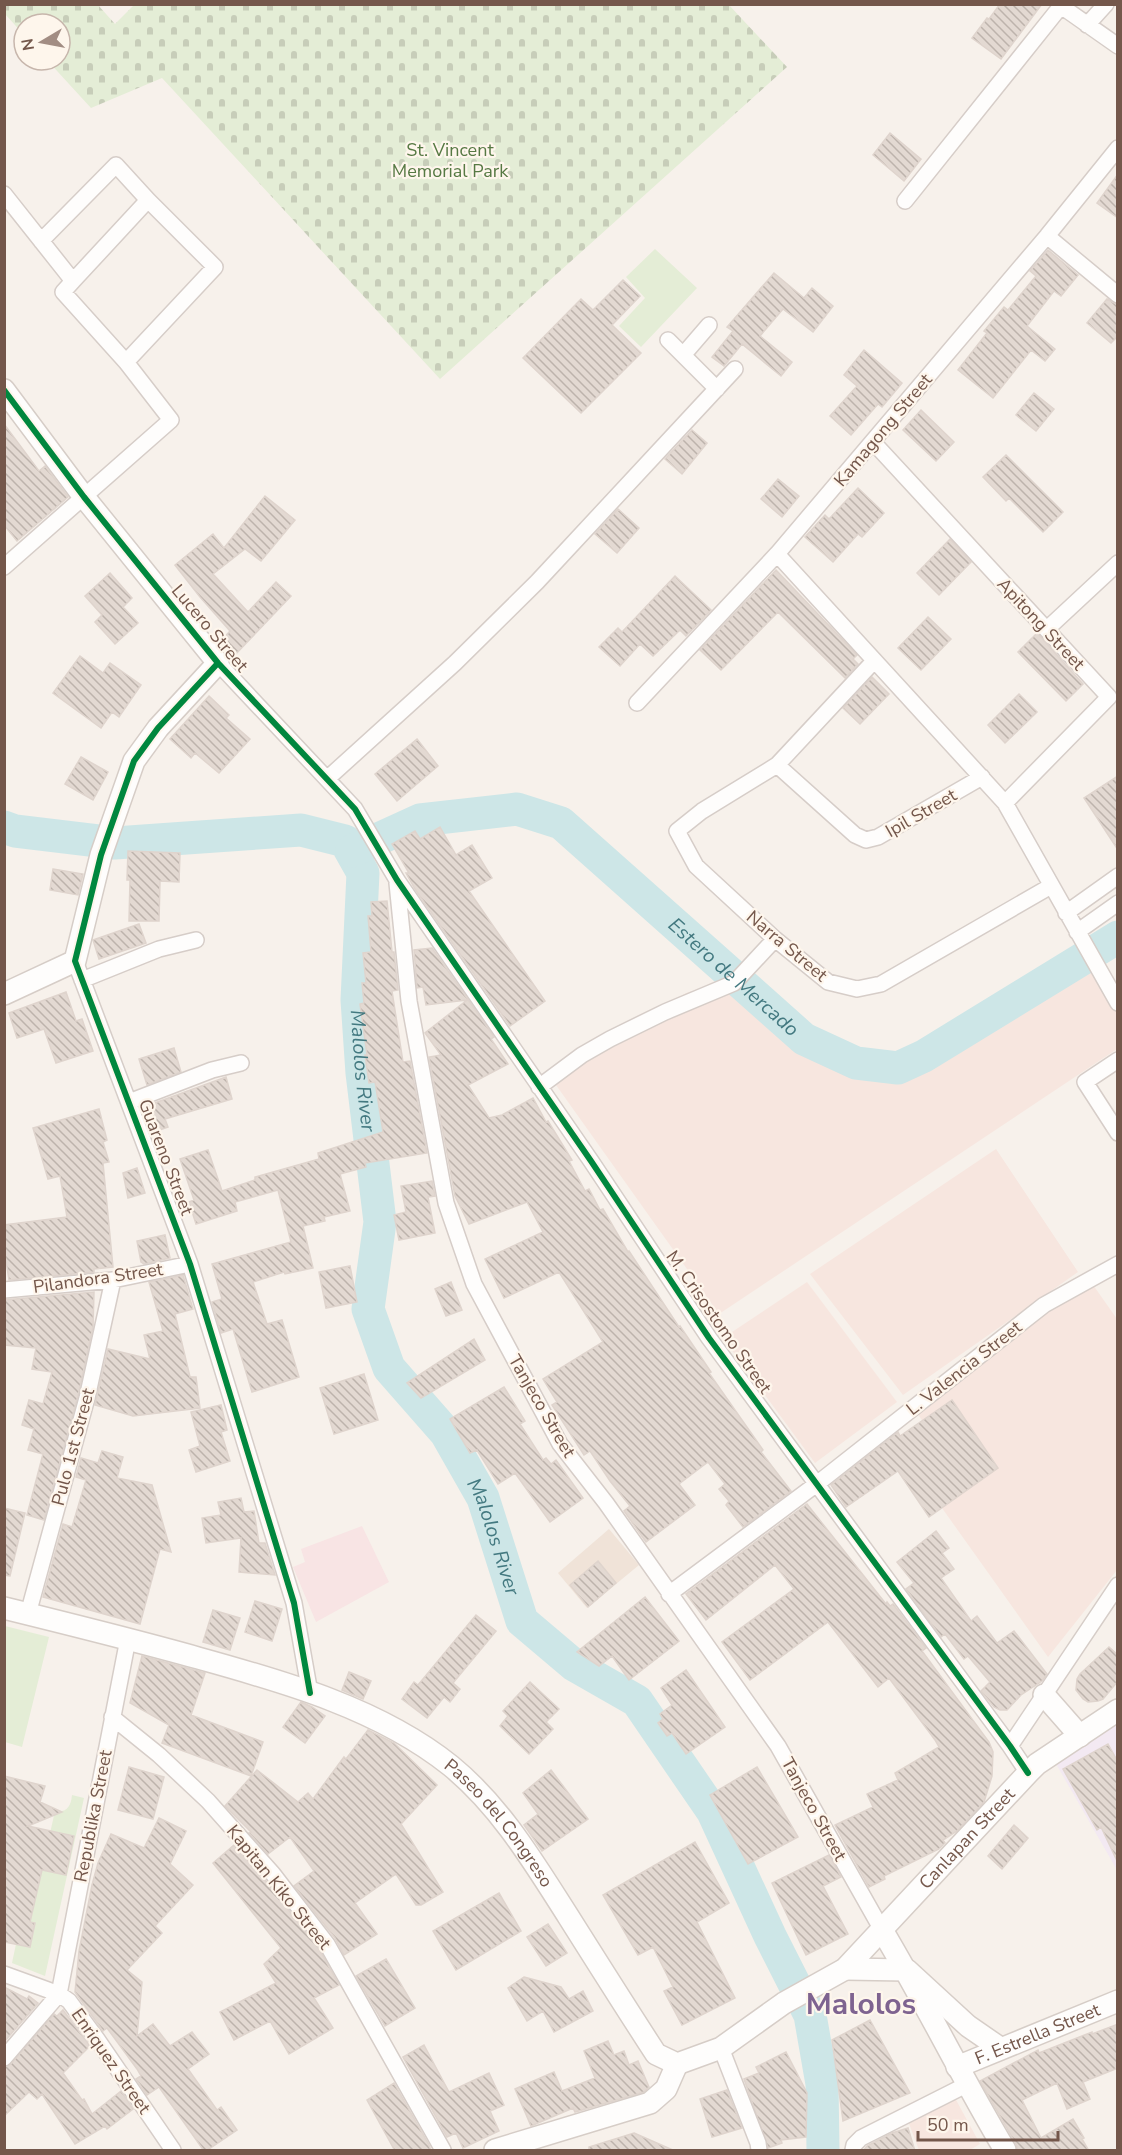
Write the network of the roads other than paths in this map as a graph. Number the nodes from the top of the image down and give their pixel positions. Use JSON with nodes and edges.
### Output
{"nodes":[{"id":1,"x":1106,"y":4,"type":"edge"},
{"id":2,"x":1087,"y":25,"type":"junction"},
{"id":3,"x":1118,"y":46,"type":"edge"},
{"id":4,"x":1118,"y":148,"type":"edge"},
{"id":5,"x":4,"y":194,"type":"edge"},
{"id":6,"x":148,"y":200,"type":"junction"},
{"id":7,"x":905,"y":201,"type":"dead end"},
{"id":8,"x":1047,"y":236,"type":"junction"},
{"id":9,"x":41,"y":241,"type":"junction"},
{"id":10,"x":73,"y":281,"type":"junction"},
{"id":11,"x":1118,"y":295,"type":"edge"},
{"id":12,"x":710,"y":325,"type":"dead end"},
{"id":13,"x":668,"y":340,"type":"dead end"},
{"id":14,"x":684,"y":354,"type":"junction"},
{"id":15,"x":126,"y":362,"type":"junction"},
{"id":16,"x":735,"y":369,"type":"dead end"},
{"id":17,"x":717,"y":388,"type":"junction"},
{"id":18,"x":4,"y":390,"type":"edge"},
{"id":19,"x":873,"y":442,"type":"junction"},
{"id":20,"x":84,"y":497,"type":"junction"},
{"id":21,"x":777,"y":554,"type":"junction"},
{"id":22,"x":1118,"y":563,"type":"edge"},
{"id":23,"x":4,"y":567,"type":"edge"},
{"id":24,"x":1047,"y":629,"type":"junction"},
{"id":25,"x":874,"y":661,"type":"junction"},
{"id":26,"x":218,"y":663,"type":"junction"},
{"id":27,"x":637,"y":703,"type":"dead end"},
{"id":28,"x":777,"y":765,"type":"junction"},
{"id":29,"x":982,"y":777,"type":"junction"},
{"id":30,"x":328,"y":778,"type":"junction"},
{"id":31,"x":1005,"y":803,"type":"junction"},
{"id":32,"x":1118,"y":876,"type":"edge"},
{"id":33,"x":397,"y":880,"type":"junction"},
{"id":34,"x":1051,"y":886,"type":"junction"},
{"id":35,"x":1118,"y":903,"type":"edge"},
{"id":36,"x":1066,"y":914,"type":"junction"},
{"id":37,"x":1077,"y":932,"type":"junction"},
{"id":38,"x":196,"y":939,"type":"dead end"},
{"id":39,"x":775,"y":939,"type":"junction"},
{"id":40,"x":78,"y":970,"type":"junction"},
{"id":41,"x":4,"y":994,"type":"edge"},
{"id":42,"x":1118,"y":1003,"type":"edge"},
{"id":43,"x":1118,"y":1060,"type":"edge"},
{"id":44,"x":241,"y":1063,"type":"dead end"},
{"id":45,"x":539,"y":1087,"type":"junction"},
{"id":46,"x":129,"y":1102,"type":"junction"},
{"id":47,"x":1118,"y":1133,"type":"edge"},
{"id":48,"x":190,"y":1264,"type":"junction"},
{"id":49,"x":1118,"y":1264,"type":"edge"},
{"id":50,"x":113,"y":1280,"type":"junction"},
{"id":51,"x":4,"y":1290,"type":"edge"},
{"id":52,"x":818,"y":1483,"type":"junction"},
{"id":53,"x":1118,"y":1586,"type":"edge"},
{"id":54,"x":669,"y":1594,"type":"junction"},
{"id":55,"x":4,"y":1608,"type":"edge"},
{"id":56,"x":28,"y":1614,"type":"junction"},
{"id":57,"x":128,"y":1639,"type":"junction"},
{"id":58,"x":310,"y":1693,"type":"junction"},
{"id":59,"x":1044,"y":1695,"type":"junction"},
{"id":60,"x":1118,"y":1710,"type":"edge"},
{"id":61,"x":112,"y":1717,"type":"junction"},
{"id":62,"x":1080,"y":1736,"type":"junction"},
{"id":63,"x":1010,"y":1746,"type":"junction"},
{"id":64,"x":1028,"y":1773,"type":"junction"},
{"id":65,"x":882,"y":1930,"type":"junction"},
{"id":66,"x":845,"y":1969,"type":"junction"},
{"id":67,"x":907,"y":1970,"type":"junction"},
{"id":68,"x":4,"y":1974,"type":"edge"},
{"id":69,"x":59,"y":1994,"type":"junction"},
{"id":70,"x":1118,"y":2001,"type":"edge"},
{"id":71,"x":721,"y":2048,"type":"junction"},
{"id":72,"x":1000,"y":2048,"type":"junction"},
{"id":73,"x":4,"y":2058,"type":"edge"},
{"id":74,"x":677,"y":2064,"type":"junction"},
{"id":75,"x":962,"y":2076,"type":"junction"},
{"id":76,"x":173,"y":2151,"type":"edge"},
{"id":77,"x":443,"y":2151,"type":"edge"},
{"id":78,"x":495,"y":2151,"type":"edge"},
{"id":79,"x":759,"y":2151,"type":"edge"},
{"id":80,"x":853,"y":2151,"type":"edge"},
{"id":81,"x":1005,"y":2151,"type":"edge"}],
"edges":[{"from":1,"to":2,"type":"street"},
{"from":2,"to":3,"type":"street"},
{"from":2,"to":7,"type":"street"},
{"from":4,"to":8,"type":"street","name":"Kamagong Street"},
{"from":5,"to":9,"type":"street"},
{"from":6,"to":9,"type":"street"},
{"from":6,"to":10,"type":"street"},
{"from":6,"to":15,"type":"street"},
{"from":8,"to":11,"type":"street"},
{"from":8,"to":19,"type":"street","name":"Kamagong Street"},
{"from":9,"to":10,"type":"street"},
{"from":10,"to":15,"type":"street"},
{"from":12,"to":14,"type":"street"},
{"from":13,"to":14,"type":"street"},
{"from":14,"to":17,"type":"street"},
{"from":15,"to":20,"type":"street"},
{"from":16,"to":17,"type":"street"},
{"from":17,"to":30,"type":"street"},
{"from":18,"to":20,"type":"main road","name":"Lucero Street"},
{"from":19,"to":21,"type":"street","name":"Kamagong Street"},
{"from":19,"to":24,"type":"street","name":"Apitong Street"},
{"from":20,"to":23,"type":"street"},
{"from":20,"to":26,"type":"main road","name":"Lucero Street"},
{"from":21,"to":25,"type":"street"},
{"from":21,"to":27,"type":"street","name":"Kamagong Street"},
{"from":22,"to":24,"type":"street"},
{"from":24,"to":31,"type":"street","name":"Apitong Street"},
{"from":25,"to":28,"type":"street"},
{"from":25,"to":29,"type":"street"},
{"from":26,"to":30,"type":"street","name":"Lucero Street"},
{"from":26,"to":40,"type":"main road"},
{"from":28,"to":29,"type":"street","name":"Ipil Street"},
{"from":28,"to":39,"type":"street","name":"Narra Street"},
{"from":29,"to":31,"type":"street"},
{"from":30,"to":33,"type":"street","name":"Lucero Street"},
{"from":31,"to":34,"type":"street"},
{"from":32,"to":36,"type":"street"},
{"from":33,"to":45,"type":"street","name":"M. Crisostomo Street"},
{"from":33,"to":54,"type":"street","name":"Tanjeco Street"},
{"from":34,"to":36,"type":"street"},
{"from":34,"to":39,"type":"street","name":"Narra Street"},
{"from":35,"to":37,"type":"street"},
{"from":36,"to":37,"type":"street"},
{"from":37,"to":42,"type":"street"},
{"from":38,"to":40,"type":"street"},
{"from":39,"to":45,"type":"street"},
{"from":40,"to":41,"type":"main road"},
{"from":40,"to":46,"type":"street","name":"Guareno Street"},
{"from":43,"to":47,"type":"street"},
{"from":44,"to":46,"type":"street"},
{"from":45,"to":52,"type":"street","name":"M. Crisostomo Street"},
{"from":46,"to":48,"type":"street","name":"Guareno Street"},
{"from":48,"to":50,"type":"street","name":"Pilandora Street"},
{"from":48,"to":58,"type":"street","name":"Guareno Street"},
{"from":49,"to":52,"type":"street","name":"L. Valencia Street"},
{"from":50,"to":51,"type":"street","name":"Pilandora Street"},
{"from":50,"to":56,"type":"street","name":"Pulo 1st Street"},
{"from":52,"to":54,"type":"street","name":"L. Valencia Street"},
{"from":52,"to":63,"type":"street","name":"M. Crisostomo Street"},
{"from":53,"to":59,"type":"street"},
{"from":54,"to":65,"type":"street","name":"Tanjeco Street"},
{"from":55,"to":56,"type":"main road","name":"Paseo del Congreso"},
{"from":56,"to":57,"type":"main road","name":"Paseo del Congreso"},
{"from":57,"to":58,"type":"main road","name":"Paseo del Congreso"},
{"from":57,"to":61,"type":"street","name":"Republika Street"},
{"from":58,"to":74,"type":"main road","name":"Paseo del Congreso"},
{"from":59,"to":62,"type":"main road"},
{"from":59,"to":63,"type":"street"},
{"from":60,"to":62,"type":"main road","name":"Canlapan Street"},
{"from":61,"to":69,"type":"street","name":"Republika Street"},
{"from":61,"to":77,"type":"street","name":"Kapitan Kiko Street"},
{"from":62,"to":64,"type":"main road","name":"Canlapan Street"},
{"from":63,"to":64,"type":"street","name":"M. Crisostomo Street"},
{"from":64,"to":65,"type":"main road","name":"Canlapan Street"},
{"from":65,"to":66,"type":"main road"},
{"from":65,"to":67,"type":"main road"},
{"from":66,"to":67,"type":"main road"},
{"from":66,"to":71,"type":"main road"},
{"from":67,"to":72,"type":"main road"},
{"from":67,"to":75,"type":"main road"},
{"from":68,"to":69,"type":"street","name":"Enriquez Street"},
{"from":69,"to":73,"type":"street"},
{"from":69,"to":76,"type":"street","name":"Enriquez Street"},
{"from":70,"to":72,"type":"main road","name":"F. Estrella Street"},
{"from":71,"to":74,"type":"main road"},
{"from":71,"to":79,"type":"street"},
{"from":72,"to":75,"type":"main road","name":"F. Estrella Street"},
{"from":74,"to":78,"type":"main road"},
{"from":75,"to":80,"type":"street"},
{"from":75,"to":81,"type":"main road"}]}
